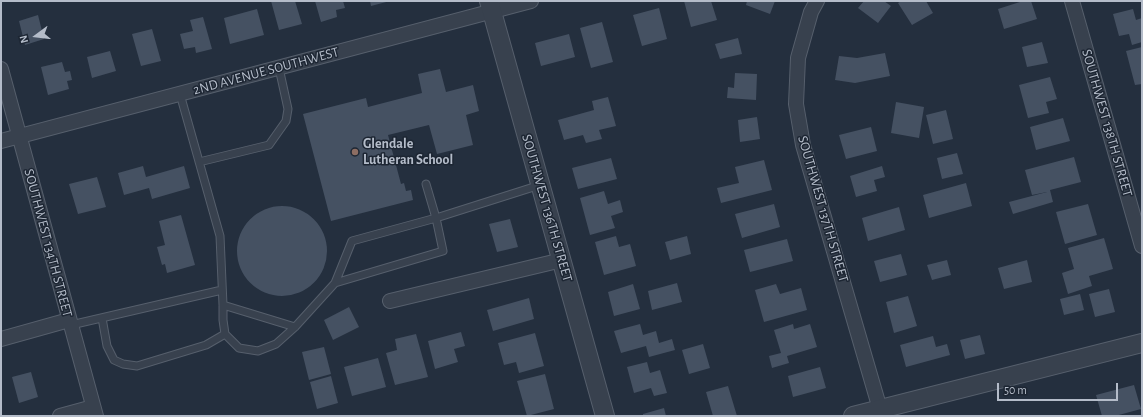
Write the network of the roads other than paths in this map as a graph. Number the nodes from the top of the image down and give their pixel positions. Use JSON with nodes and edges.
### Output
{"nodes":[{"id":1,"x":531,"y":1,"type":"edge"},
{"id":2,"x":817,"y":1,"type":"edge"},
{"id":3,"x":1072,"y":1,"type":"edge"},
{"id":4,"x":490,"y":6,"type":"edge"},
{"id":5,"x":278,"y":68,"type":"junction"},
{"id":6,"x":1,"y":69,"type":"edge"},
{"id":7,"x":180,"y":94,"type":"junction"},
{"id":8,"x":19,"y":136,"type":"junction"},
{"id":9,"x":1,"y":141,"type":"edge"},
{"id":10,"x":199,"y":162,"type":"junction"},
{"id":11,"x":426,"y":184,"type":"dead end"},
{"id":12,"x":540,"y":184,"type":"junction"},
{"id":13,"x":436,"y":218,"type":"junction"},
{"id":14,"x":1142,"y":246,"type":"edge"},
{"id":15,"x":562,"y":260,"type":"junction"},
{"id":16,"x":335,"y":283,"type":"junction"},
{"id":17,"x":222,"y":290,"type":"junction"},
{"id":18,"x":390,"y":301,"type":"dead end"},
{"id":19,"x":223,"y":305,"type":"junction"},
{"id":20,"x":102,"y":318,"type":"junction"},
{"id":21,"x":70,"y":322,"type":"junction"},
{"id":22,"x":295,"y":327,"type":"junction"},
{"id":23,"x":225,"y":334,"type":"junction"},
{"id":24,"x":1,"y":339,"type":"edge"},
{"id":25,"x":1142,"y":343,"type":"edge"},
{"id":26,"x":95,"y":411,"type":"edge"},
{"id":27,"x":881,"y":412,"type":"edge"},
{"id":28,"x":60,"y":416,"type":"edge"},
{"id":29,"x":605,"y":416,"type":"edge"},
{"id":30,"x":853,"y":416,"type":"edge"}],
"edges":[{"from":1,"to":4,"type":"street","name":"2ND AVENUE SOUTHWEST"},
{"from":2,"to":27,"type":"street","name":"SOUTHWEST 137TH STREET"},
{"from":3,"to":14,"type":"street","name":"SOUTHWEST 138TH STREET"},
{"from":4,"to":5,"type":"street","name":"2ND AVENUE SOUTHWEST"},
{"from":4,"to":12,"type":"street","name":"SOUTHWEST 136TH STREET"},
{"from":5,"to":7,"type":"street","name":"2ND AVENUE SOUTHWEST"},
{"from":5,"to":10,"type":"lane"},
{"from":6,"to":8,"type":"street","name":"SOUTHWEST 134TH STREET"},
{"from":7,"to":8,"type":"street","name":"2ND AVENUE SOUTHWEST"},
{"from":7,"to":10,"type":"lane"},
{"from":8,"to":9,"type":"street","name":"2ND AVENUE SOUTHWEST"},
{"from":8,"to":21,"type":"street","name":"SOUTHWEST 134TH STREET"},
{"from":10,"to":17,"type":"lane"},
{"from":11,"to":13,"type":"lane"},
{"from":12,"to":13,"type":"lane"},
{"from":12,"to":15,"type":"street","name":"SOUTHWEST 136TH STREET"},
{"from":13,"to":16,"type":"lane"},
{"from":13,"to":16,"type":"lane"},
{"from":15,"to":18,"type":"street"},
{"from":15,"to":29,"type":"street","name":"SOUTHWEST 136TH STREET"},
{"from":16,"to":22,"type":"lane"},
{"from":17,"to":19,"type":"lane"},
{"from":17,"to":20,"type":"lane"},
{"from":19,"to":22,"type":"lane"},
{"from":19,"to":23,"type":"lane"},
{"from":20,"to":21,"type":"lane"},
{"from":20,"to":23,"type":"lane"},
{"from":21,"to":24,"type":"street"},
{"from":21,"to":26,"type":"street","name":"SOUTHWEST 134TH STREET"},
{"from":22,"to":23,"type":"lane"},
{"from":25,"to":27,"type":"street"},
{"from":26,"to":28,"type":"street"},
{"from":27,"to":30,"type":"street"}]}
